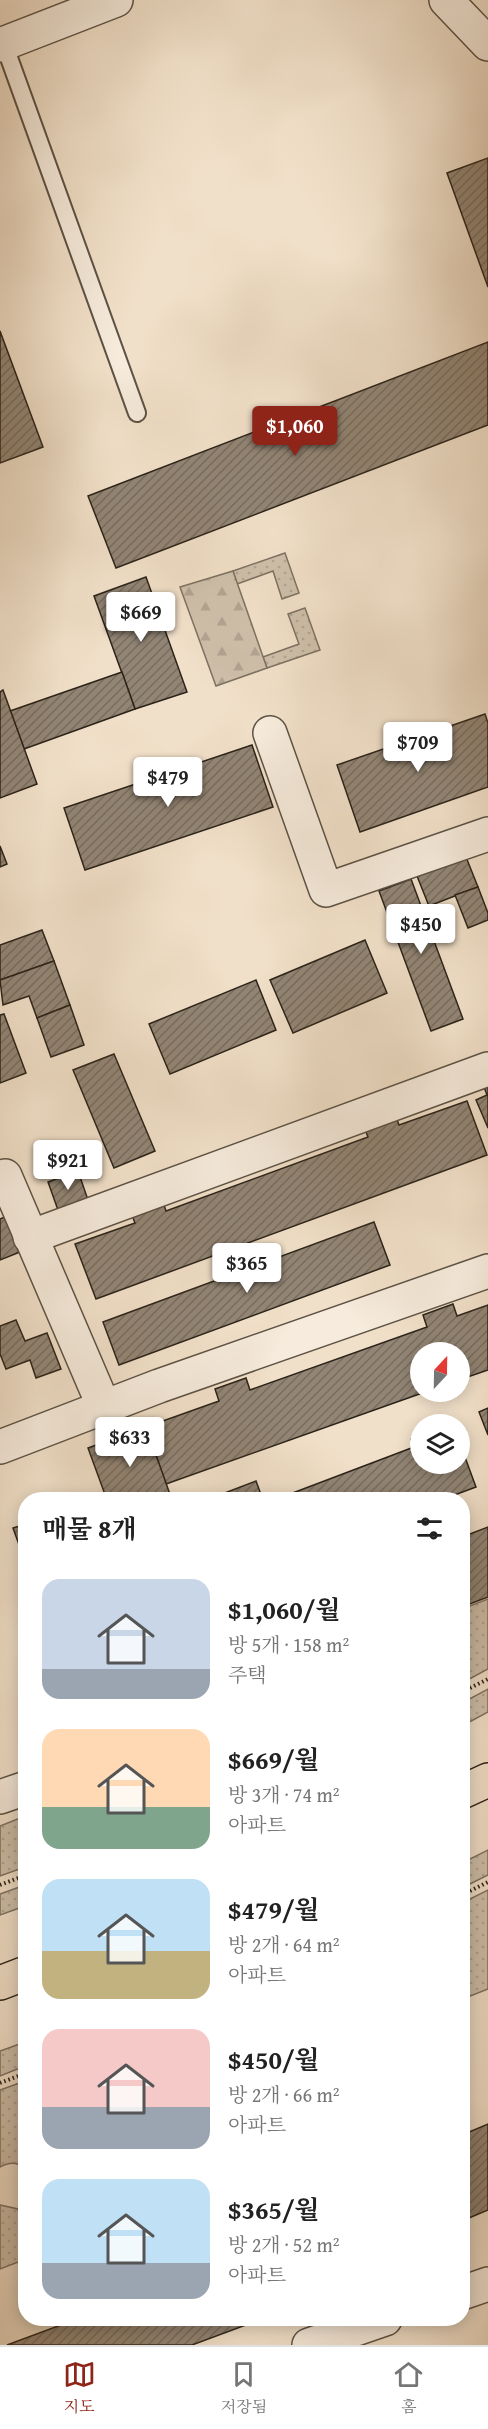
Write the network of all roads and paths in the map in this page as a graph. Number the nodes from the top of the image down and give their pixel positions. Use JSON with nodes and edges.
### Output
{"nodes":[{"id":1,"x":116,"y":0,"type":"edge"},
{"id":2,"x":446,"y":0,"type":"edge"},
{"id":3,"x":2,"y":44,"type":"edge"},
{"id":4,"x":488,"y":44,"type":"edge"},
{"id":5,"x":137,"y":413,"type":"dead end"},
{"id":6,"x":270,"y":733,"type":"dead end"},
{"id":7,"x":486,"y":841,"type":"edge"},
{"id":8,"x":488,"y":1069,"type":"edge"},
{"id":9,"x":0,"y":1178,"type":"edge"},
{"id":10,"x":30,"y":1237,"type":"junction"},
{"id":11,"x":488,"y":1271,"type":"edge"},
{"id":12,"x":104,"y":1407,"type":"junction"},
{"id":13,"x":0,"y":1448,"type":"edge"},
{"id":14,"x":488,"y":1679,"type":"edge"},
{"id":15,"x":470,"y":1688,"type":"edge"},
{"id":16,"x":488,"y":1780,"type":"edge"},
{"id":17,"x":470,"y":1788,"type":"edge"},
{"id":18,"x":18,"y":1791,"type":"edge"},
{"id":19,"x":0,"y":1797,"type":"edge"},
{"id":20,"x":18,"y":1878,"type":"edge"},
{"id":21,"x":488,"y":1882,"type":"edge"},
{"id":22,"x":0,"y":1885,"type":"edge"},
{"id":23,"x":470,"y":1891,"type":"edge"},
{"id":24,"x":18,"y":1976,"type":"edge"},
{"id":25,"x":0,"y":1983,"type":"edge"},
{"id":26,"x":18,"y":2076,"type":"edge"},
{"id":27,"x":0,"y":2083,"type":"edge"},
{"id":28,"x":488,"y":2284,"type":"edge"},
{"id":29,"x":470,"y":2290,"type":"edge"},
{"id":30,"x":365,"y":2326,"type":"edge"},
{"id":31,"x":309,"y":2345,"type":"edge"}],
"edges":[{"from":1,"to":3,"type":"street"},
{"from":2,"to":4,"type":"street"},
{"from":3,"to":5,"type":"lane"},
{"from":6,"to":7,"type":"street"},
{"from":8,"to":10,"type":"street"},
{"from":9,"to":10,"type":"street"},
{"from":10,"to":12,"type":"street"},
{"from":11,"to":12,"type":"street"},
{"from":12,"to":13,"type":"street"},
{"from":14,"to":15,"type":"path"},
{"from":16,"to":17,"type":"main road"},
{"from":18,"to":19,"type":"street"},
{"from":20,"to":22,"type":"path"},
{"from":21,"to":23,"type":"path"},
{"from":24,"to":25,"type":"main road"},
{"from":26,"to":27,"type":"path"},
{"from":28,"to":29,"type":"street"},
{"from":30,"to":31,"type":"street"}]}
